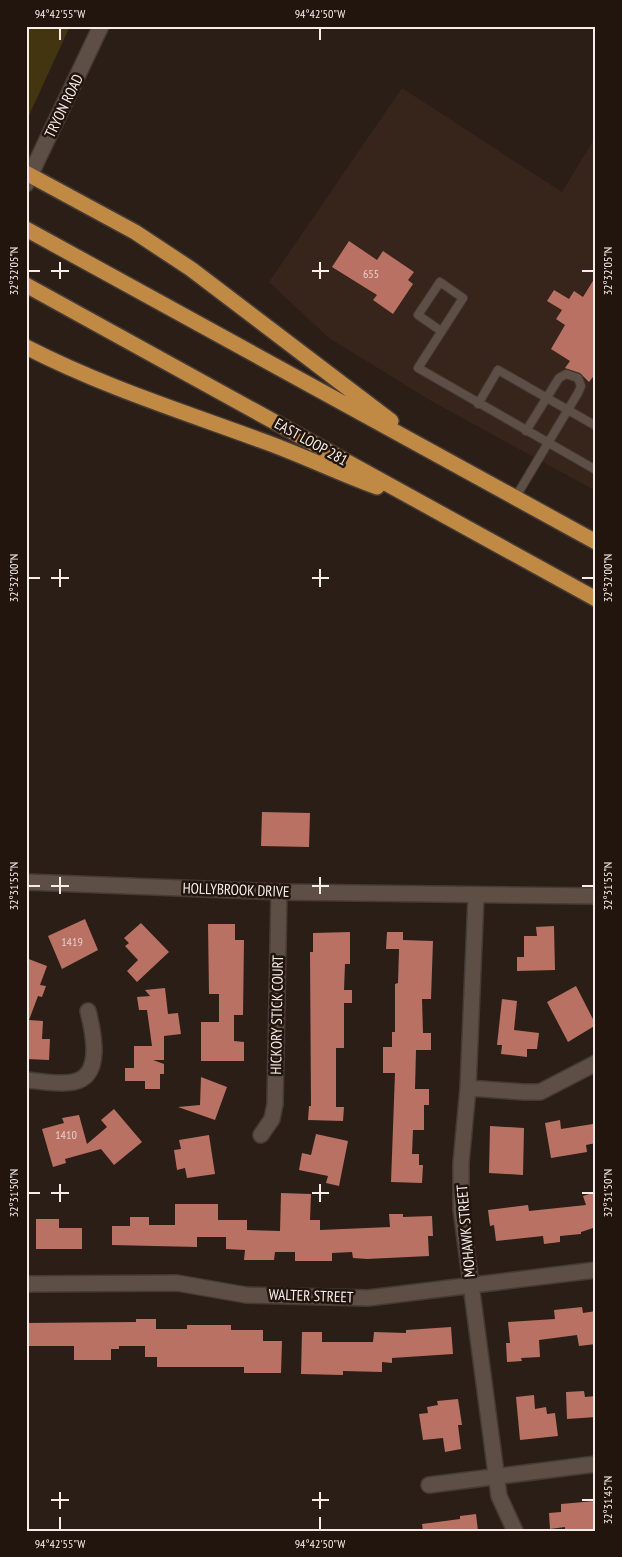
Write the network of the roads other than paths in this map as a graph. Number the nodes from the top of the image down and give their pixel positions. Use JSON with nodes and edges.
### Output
{"nodes":[{"id":1,"x":101,"y":26,"type":"edge"},
{"id":2,"x":28,"y":178,"type":"edge"},
{"id":3,"x":26,"y":229,"type":"edge"},
{"id":4,"x":26,"y":285,"type":"edge"},
{"id":5,"x":441,"y":331,"type":"junction"},
{"id":6,"x":26,"y":347,"type":"edge"},
{"id":7,"x":547,"y":398,"type":"junction"},
{"id":8,"x":478,"y":404,"type":"junction"},
{"id":9,"x":568,"y":410,"type":"junction"},
{"id":10,"x":596,"y":426,"type":"edge"},
{"id":11,"x":526,"y":431,"type":"junction"},
{"id":12,"x":548,"y":443,"type":"junction"},
{"id":13,"x":440,"y":457,"type":"junction"},
{"id":14,"x":596,"y":470,"type":"edge"},
{"id":15,"x":515,"y":498,"type":"junction"},
{"id":16,"x":421,"y":503,"type":"junction"},
{"id":17,"x":596,"y":542,"type":"edge"},
{"id":18,"x":596,"y":599,"type":"edge"},
{"id":19,"x":26,"y":882,"type":"edge"},
{"id":20,"x":279,"y":892,"type":"junction"},
{"id":21,"x":476,"y":896,"type":"junction"},
{"id":22,"x":596,"y":896,"type":"edge"},
{"id":23,"x":88,"y":1011,"type":"dead end"},
{"id":24,"x":596,"y":1063,"type":"edge"},
{"id":25,"x":26,"y":1080,"type":"edge"},
{"id":26,"x":468,"y":1088,"type":"junction"},
{"id":27,"x":261,"y":1135,"type":"dead end"},
{"id":28,"x":596,"y":1270,"type":"edge"},
{"id":29,"x":26,"y":1284,"type":"edge"},
{"id":30,"x":470,"y":1286,"type":"junction"},
{"id":31,"x":596,"y":1464,"type":"edge"},
{"id":32,"x":496,"y":1478,"type":"junction"},
{"id":33,"x":429,"y":1485,"type":"dead end"},
{"id":34,"x":515,"y":1531,"type":"edge"}],
"edges":[{"from":1,"to":2,"type":"street","name":"TRYON ROAD"},
{"from":2,"to":13,"type":"highway"},
{"from":3,"to":13,"type":"highway"},
{"from":4,"to":16,"type":"highway","name":"EAST LOOP 281"},
{"from":5,"to":5,"type":"lane"},
{"from":5,"to":8,"type":"lane"},
{"from":6,"to":16,"type":"highway"},
{"from":7,"to":8,"type":"lane"},
{"from":7,"to":9,"type":"lane"},
{"from":7,"to":9,"type":"lane"},
{"from":7,"to":11,"type":"lane"},
{"from":8,"to":11,"type":"lane"},
{"from":9,"to":10,"type":"lane"},
{"from":9,"to":12,"type":"lane"},
{"from":11,"to":12,"type":"lane"},
{"from":12,"to":14,"type":"lane"},
{"from":12,"to":15,"type":"lane"},
{"from":13,"to":15,"type":"highway"},
{"from":15,"to":17,"type":"highway"},
{"from":16,"to":18,"type":"highway","name":"EAST LOOP 281"},
{"from":19,"to":20,"type":"street","name":"HOLLYBROOK DRIVE"},
{"from":20,"to":21,"type":"street","name":"HOLLYBROOK DRIVE"},
{"from":20,"to":27,"type":"street","name":"HICKORY STICK COURT"},
{"from":21,"to":22,"type":"street","name":"HOLLYBROOK DRIVE"},
{"from":21,"to":26,"type":"street","name":"MOHAWK STREET"},
{"from":23,"to":25,"type":"street"},
{"from":24,"to":26,"type":"street"},
{"from":26,"to":30,"type":"street","name":"MOHAWK STREET"},
{"from":28,"to":30,"type":"street","name":"WALTER STREET"},
{"from":29,"to":30,"type":"street","name":"WALTER STREET"},
{"from":30,"to":32,"type":"street","name":"MOHAWK STREET"},
{"from":31,"to":32,"type":"street"},
{"from":32,"to":33,"type":"street"},
{"from":32,"to":34,"type":"street","name":"MOHAWK STREET"}]}
